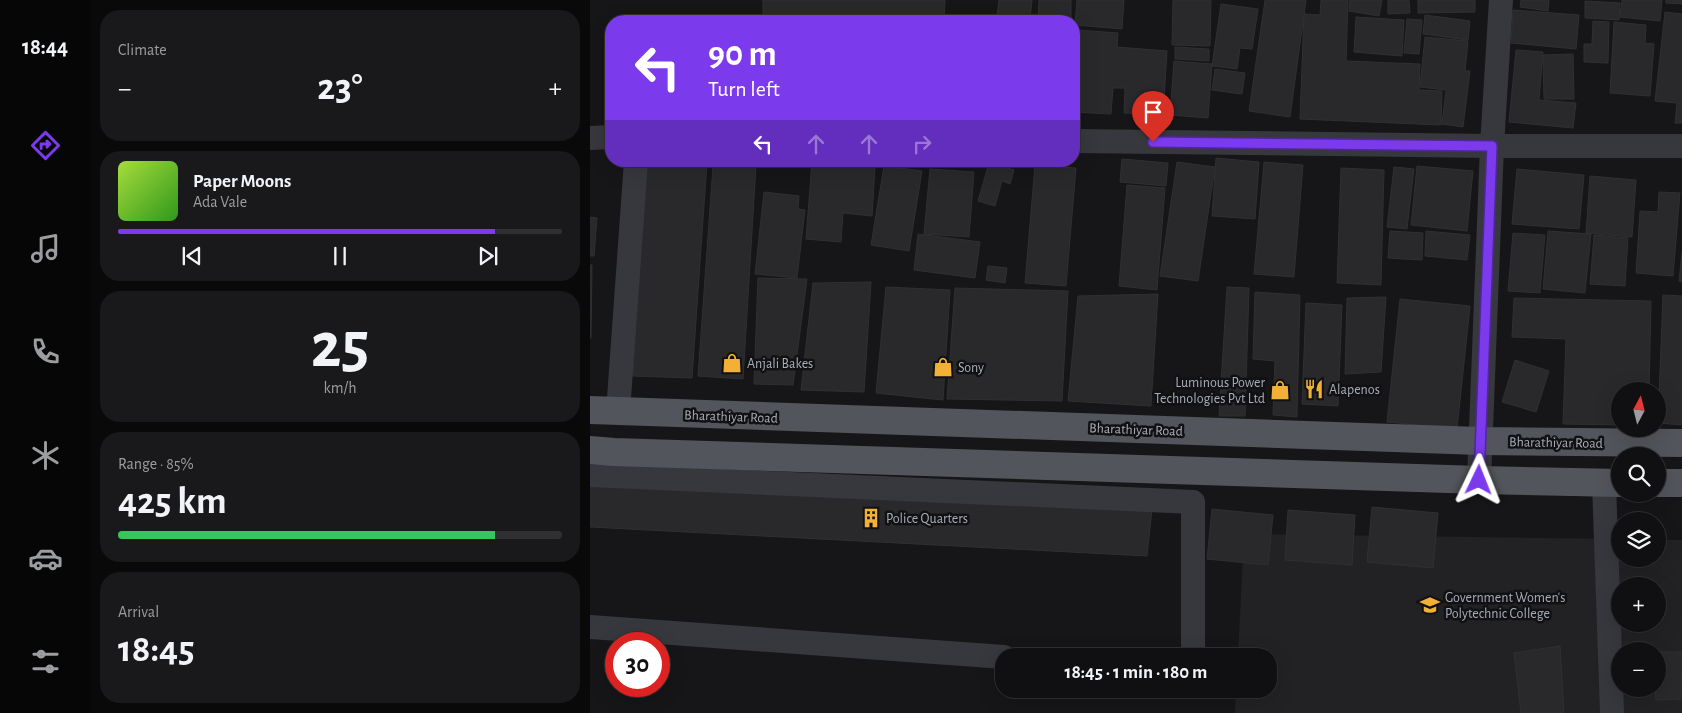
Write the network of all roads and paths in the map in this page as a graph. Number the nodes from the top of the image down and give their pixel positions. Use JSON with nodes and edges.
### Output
{"nodes":[{"id":1,"x":1501,"y":0,"type":"edge"},
{"id":2,"x":605,"y":137,"type":"edge"},
{"id":3,"x":590,"y":138,"type":"edge"},
{"id":4,"x":1080,"y":142,"type":"edge"},
{"id":5,"x":1492,"y":146,"type":"junction"},
{"id":6,"x":1682,"y":146,"type":"edge"},
{"id":7,"x":636,"y":167,"type":"edge"},
{"id":8,"x":590,"y":410,"type":"edge"},
{"id":9,"x":618,"y":412,"type":"junction"},
{"id":10,"x":1480,"y":441,"type":"junction"},
{"id":11,"x":1682,"y":443,"type":"edge"},
{"id":12,"x":590,"y":450,"type":"edge"},
{"id":13,"x":590,"y":475,"type":"edge"},
{"id":14,"x":1479,"y":480,"type":"junction"},
{"id":15,"x":1611,"y":483,"type":"edge"},
{"id":16,"x":1666,"y":483,"type":"edge"},
{"id":17,"x":1682,"y":483,"type":"edge"},
{"id":18,"x":1612,"y":502,"type":"edge"},
{"id":19,"x":590,"y":627,"type":"edge"},
{"id":20,"x":1193,"y":648,"type":"edge"},
{"id":21,"x":995,"y":656,"type":"edge"},
{"id":22,"x":1612,"y":713,"type":"edge"}],
"edges":[{"from":1,"to":5,"type":"street"},
{"from":2,"to":3,"type":"street"},
{"from":4,"to":5,"type":"street"},
{"from":5,"to":6,"type":"street"},
{"from":5,"to":10,"type":"street"},
{"from":7,"to":9,"type":"street"},
{"from":8,"to":9,"type":"main road","name":"Bharathiyar Road"},
{"from":9,"to":10,"type":"main road","name":"Bharathiyar Road"},
{"from":10,"to":11,"type":"main road","name":"Bharathiyar Road"},
{"from":10,"to":14,"type":"street"},
{"from":12,"to":14,"type":"main road"},
{"from":13,"to":20,"type":"street"},
{"from":14,"to":15,"type":"main road"},
{"from":16,"to":17,"type":"main road"},
{"from":18,"to":22,"type":"street"},
{"from":19,"to":21,"type":"street"}]}
